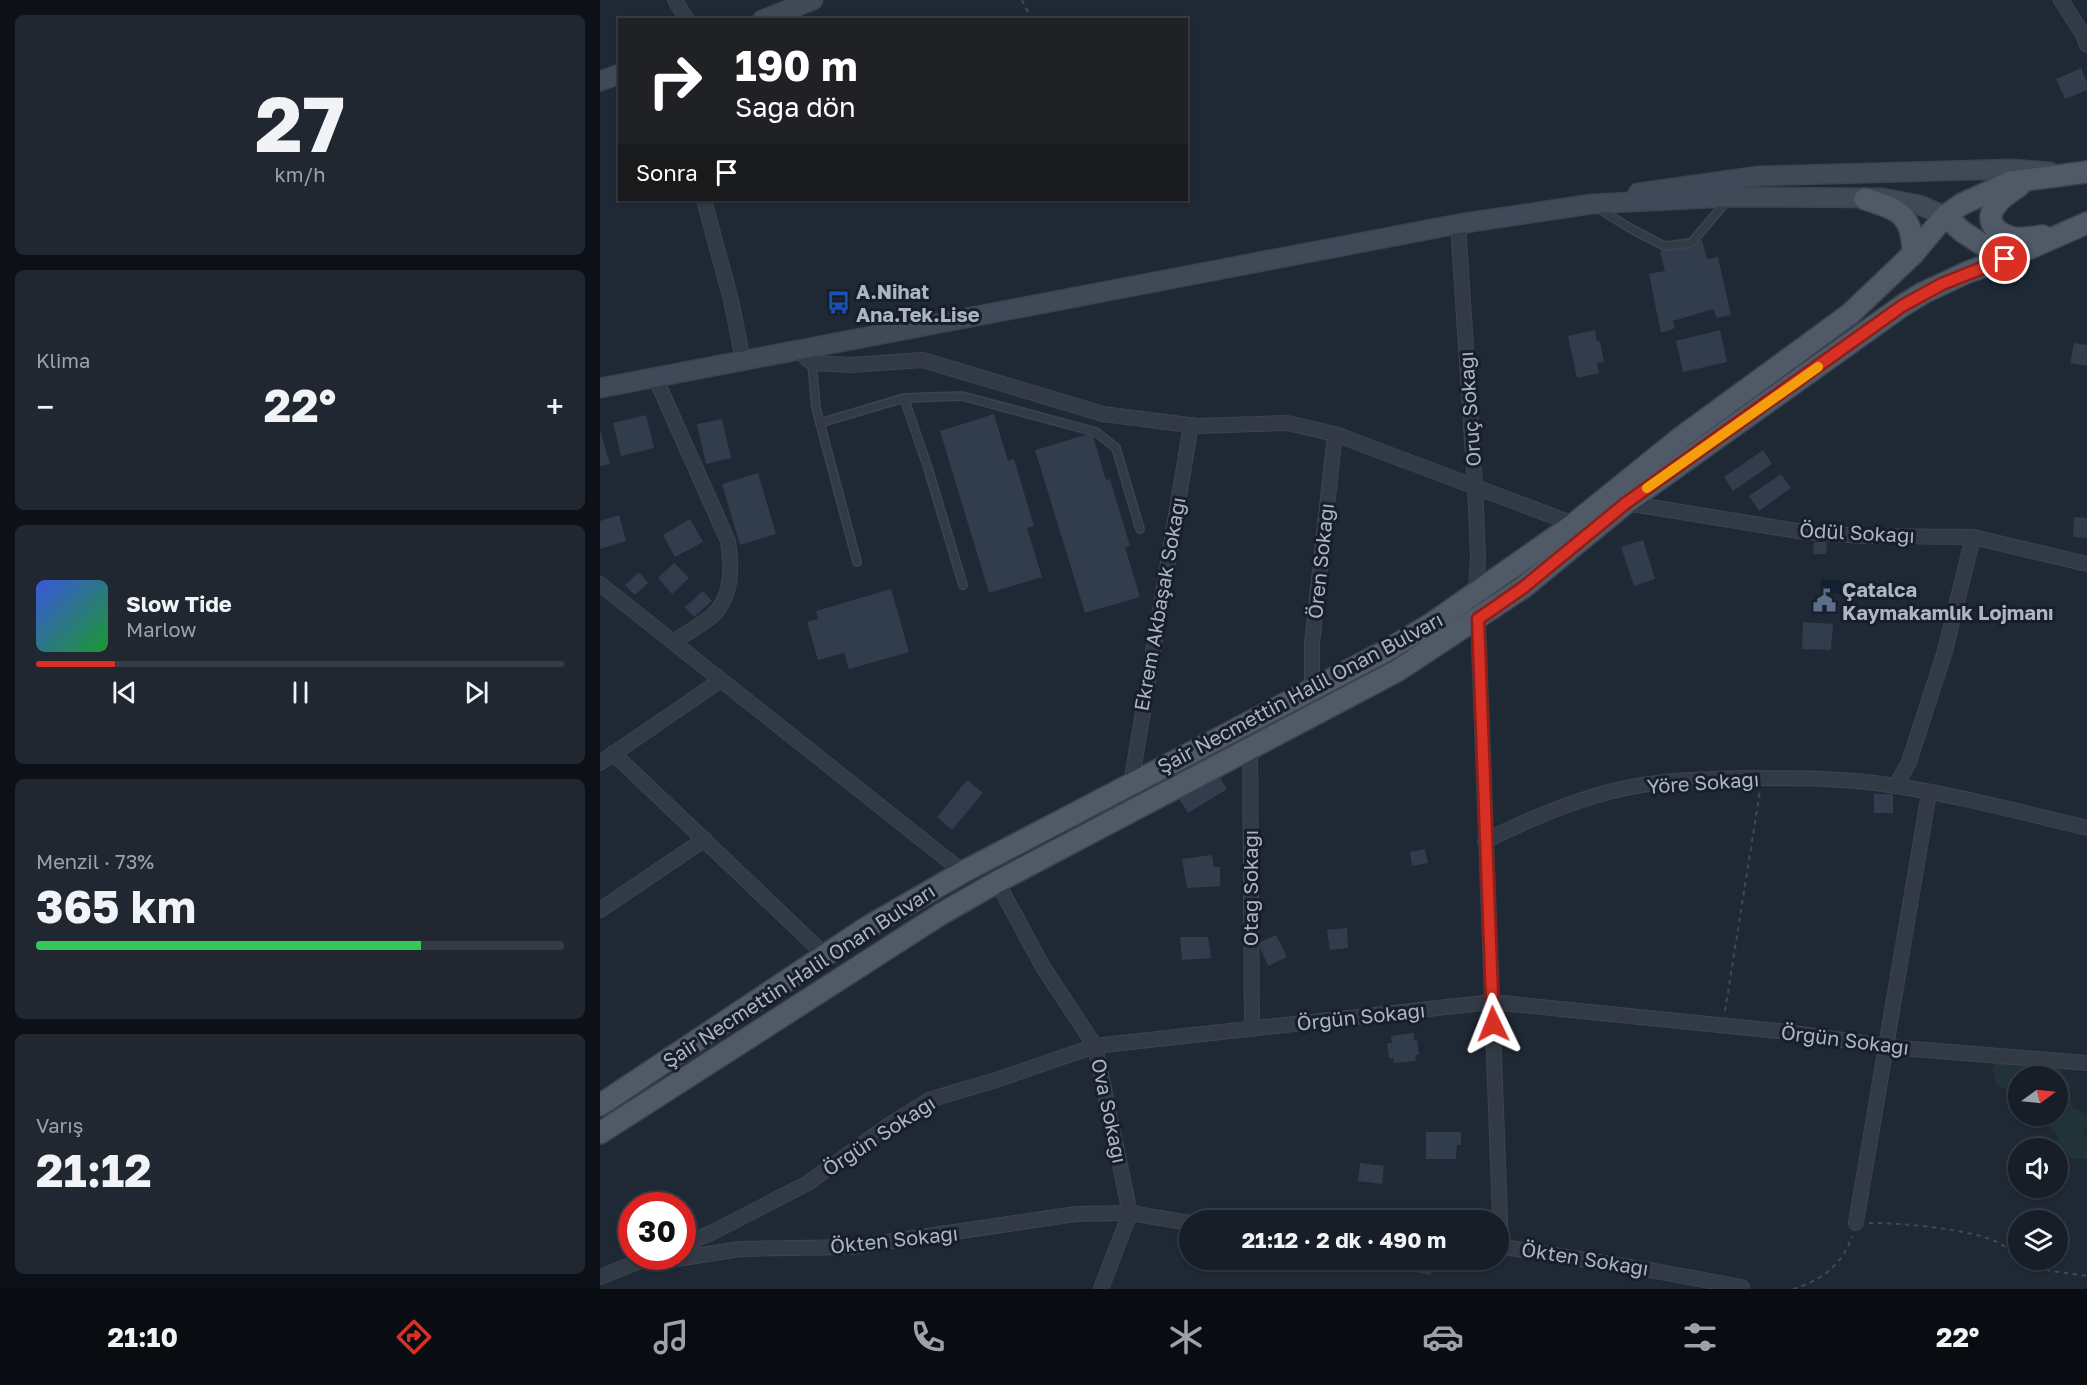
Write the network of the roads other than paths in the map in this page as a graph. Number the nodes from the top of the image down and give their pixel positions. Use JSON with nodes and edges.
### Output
{"nodes":[{"id":1,"x":675,"y":0,"type":"edge"},
{"id":2,"x":813,"y":0,"type":"edge"},
{"id":3,"x":2061,"y":0,"type":"edge"},
{"id":4,"x":686,"y":18,"type":"edge"},
{"id":5,"x":767,"y":18,"type":"edge"},
{"id":6,"x":2087,"y":45,"type":"edge"},
{"id":7,"x":618,"y":75,"type":"edge"},
{"id":8,"x":600,"y":81,"type":"edge"},
{"id":9,"x":2087,"y":172,"type":"edge"},
{"id":10,"x":2060,"y":174,"type":"junction"},
{"id":11,"x":2032,"y":178,"type":"junction"},
{"id":12,"x":1730,"y":197,"type":"junction"},
{"id":13,"x":1865,"y":199,"type":"junction"},
{"id":14,"x":704,"y":201,"type":"edge"},
{"id":15,"x":1592,"y":204,"type":"junction"},
{"id":16,"x":1945,"y":216,"type":"junction"},
{"id":17,"x":2087,"y":223,"type":"edge"},
{"id":18,"x":1458,"y":224,"type":"junction"},
{"id":19,"x":2062,"y":233,"type":"junction"},
{"id":20,"x":1913,"y":254,"type":"junction"},
{"id":21,"x":2005,"y":259,"type":"junction"},
{"id":22,"x":797,"y":350,"type":"junction"},
{"id":23,"x":743,"y":360,"type":"junction"},
{"id":24,"x":812,"y":363,"type":"junction"},
{"id":25,"x":655,"y":377,"type":"junction"},
{"id":26,"x":600,"y":388,"type":"edge"},
{"id":27,"x":904,"y":398,"type":"junction"},
{"id":28,"x":820,"y":423,"type":"junction"},
{"id":29,"x":1191,"y":425,"type":"junction"},
{"id":30,"x":1335,"y":434,"type":"junction"},
{"id":31,"x":1475,"y":486,"type":"junction"},
{"id":32,"x":1626,"y":503,"type":"junction"},
{"id":33,"x":1574,"y":524,"type":"junction"},
{"id":34,"x":1140,"y":529,"type":"dead end"},
{"id":35,"x":1973,"y":537,"type":"junction"},
{"id":36,"x":857,"y":562,"type":"dead end"},
{"id":37,"x":2087,"y":564,"type":"edge"},
{"id":38,"x":600,"y":584,"type":"edge"},
{"id":39,"x":963,"y":585,"type":"dead end"},
{"id":40,"x":1476,"y":593,"type":"junction"},
{"id":41,"x":1478,"y":619,"type":"junction"},
{"id":42,"x":673,"y":642,"type":"junction"},
{"id":43,"x":721,"y":680,"type":"junction"},
{"id":44,"x":1312,"y":689,"type":"junction"},
{"id":45,"x":1250,"y":747,"type":"junction"},
{"id":46,"x":613,"y":753,"type":"junction"},
{"id":47,"x":600,"y":763,"type":"edge"},
{"id":48,"x":1131,"y":784,"type":"junction"},
{"id":49,"x":1896,"y":786,"type":"junction"},
{"id":50,"x":1929,"y":793,"type":"junction"},
{"id":51,"x":2087,"y":828,"type":"edge"},
{"id":52,"x":705,"y":839,"type":"junction"},
{"id":53,"x":1485,"y":841,"type":"junction"},
{"id":54,"x":963,"y":872,"type":"junction"},
{"id":55,"x":997,"y":882,"type":"junction"},
{"id":56,"x":600,"y":910,"type":"edge"},
{"id":57,"x":825,"y":955,"type":"junction"},
{"id":58,"x":1492,"y":1002,"type":"junction"},
{"id":59,"x":1252,"y":1029,"type":"junction"},
{"id":60,"x":1095,"y":1046,"type":"junction"},
{"id":61,"x":1886,"y":1046,"type":"junction"},
{"id":62,"x":2087,"y":1063,"type":"edge"},
{"id":63,"x":600,"y":1105,"type":"edge"},
{"id":64,"x":600,"y":1133,"type":"edge"},
{"id":65,"x":1499,"y":1210,"type":"edge"},
{"id":66,"x":1130,"y":1213,"type":"junction"},
{"id":67,"x":1179,"y":1221,"type":"edge"},
{"id":68,"x":1856,"y":1223,"type":"road end"},
{"id":69,"x":696,"y":1239,"type":"edge"},
{"id":70,"x":1509,"y":1248,"type":"edge"},
{"id":71,"x":696,"y":1256,"type":"edge"},
{"id":72,"x":618,"y":1270,"type":"edge"},
{"id":73,"x":600,"y":1277,"type":"edge"},
{"id":74,"x":1742,"y":1287,"type":"dead end"},
{"id":75,"x":1101,"y":1289,"type":"edge"}],
"edges":[{"from":1,"to":4,"type":"street"},
{"from":2,"to":5,"type":"main road"},
{"from":3,"to":6,"type":"street"},
{"from":7,"to":8,"type":"main road"},
{"from":9,"to":10,"type":"main road","name":"Şair Necmettin Halil Onan Bulvarı"},
{"from":10,"to":11,"type":"main road","name":"Şair Necmettin Halil Onan Bulvarı"},
{"from":10,"to":15,"type":"main road"},
{"from":11,"to":16,"type":"main road","name":"Şair Necmettin Halil Onan Bulvarı"},
{"from":11,"to":19,"type":"main road"},
{"from":12,"to":13,"type":"main road"},
{"from":12,"to":15,"type":"main road"},
{"from":12,"to":15,"type":"lane"},
{"from":13,"to":16,"type":"main road"},
{"from":13,"to":20,"type":"main road"},
{"from":14,"to":23,"type":"street"},
{"from":15,"to":18,"type":"main road"},
{"from":16,"to":20,"type":"main road","name":"Şair Necmettin Halil Onan Bulvarı"},
{"from":16,"to":21,"type":"main road"},
{"from":17,"to":19,"type":"main road","name":"Şair Necmettin Halil Onan Bulvarı"},
{"from":18,"to":22,"type":"main road"},
{"from":18,"to":31,"type":"street","name":"Oruç Sokağı"},
{"from":19,"to":21,"type":"main road","name":"Şair Necmettin Halil Onan Bulvarı"},
{"from":20,"to":33,"type":"main road","name":"Şair Necmettin Halil Onan Bulvarı"},
{"from":21,"to":32,"type":"main road","name":"Şair Necmettin Halil Onan Bulvarı"},
{"from":22,"to":23,"type":"main road"},
{"from":22,"to":24,"type":"street"},
{"from":23,"to":25,"type":"main road"},
{"from":24,"to":28,"type":"lane"},
{"from":24,"to":29,"type":"street"},
{"from":25,"to":26,"type":"main road"},
{"from":25,"to":42,"type":"street"},
{"from":27,"to":28,"type":"lane"},
{"from":27,"to":34,"type":"lane"},
{"from":27,"to":39,"type":"lane"},
{"from":28,"to":36,"type":"lane"},
{"from":29,"to":30,"type":"street"},
{"from":29,"to":48,"type":"street","name":"Ekrem Akbaşak Sokağı"},
{"from":30,"to":31,"type":"street"},
{"from":30,"to":44,"type":"street","name":"Ören Sokağı"},
{"from":31,"to":33,"type":"street"},
{"from":31,"to":40,"type":"street","name":"Oruç Sokağı"},
{"from":32,"to":35,"type":"street","name":"Ödül Sokağı"},
{"from":32,"to":41,"type":"main road","name":"Şair Necmettin Halil Onan Bulvarı"},
{"from":33,"to":40,"type":"main road","name":"Şair Necmettin Halil Onan Bulvarı"},
{"from":35,"to":37,"type":"street","name":"Ödül Sokağı"},
{"from":35,"to":49,"type":"street"},
{"from":38,"to":42,"type":"street"},
{"from":40,"to":44,"type":"main road","name":"Şair Necmettin Halil Onan Bulvarı"},
{"from":41,"to":45,"type":"main road","name":"Şair Necmettin Halil Onan Bulvarı"},
{"from":41,"to":53,"type":"street"},
{"from":42,"to":43,"type":"street"},
{"from":43,"to":46,"type":"street"},
{"from":43,"to":54,"type":"street"},
{"from":44,"to":48,"type":"main road","name":"Şair Necmettin Halil Onan Bulvarı"},
{"from":45,"to":55,"type":"main road","name":"Şair Necmettin Halil Onan Bulvarı"},
{"from":45,"to":59,"type":"street","name":"Otağ Sokağı"},
{"from":46,"to":47,"type":"street"},
{"from":46,"to":52,"type":"street"},
{"from":48,"to":54,"type":"main road","name":"Şair Necmettin Halil Onan Bulvarı"},
{"from":49,"to":50,"type":"street","name":"Yöre Sokağı"},
{"from":49,"to":53,"type":"street","name":"Yöre Sokağı"},
{"from":50,"to":51,"type":"street","name":"Yöre Sokağı"},
{"from":50,"to":61,"type":"street"},
{"from":52,"to":56,"type":"street"},
{"from":52,"to":57,"type":"street"},
{"from":53,"to":58,"type":"street"},
{"from":54,"to":57,"type":"main road","name":"Şair Necmettin Halil Onan Bulvarı"},
{"from":55,"to":60,"type":"street","name":"Ova Sokağı"},
{"from":55,"to":64,"type":"main road","name":"Şair Necmettin Halil Onan Bulvarı"},
{"from":57,"to":63,"type":"main road","name":"Şair Necmettin Halil Onan Bulvarı"},
{"from":58,"to":59,"type":"street","name":"Örgün Sokağı"},
{"from":58,"to":61,"type":"street","name":"Örgün Sokağı"},
{"from":58,"to":65,"type":"street"},
{"from":59,"to":60,"type":"street","name":"Örgün Sokağı"},
{"from":60,"to":66,"type":"street","name":"Ova Sokağı"},
{"from":60,"to":69,"type":"street","name":"Örgün Sokağı"},
{"from":61,"to":62,"type":"street","name":"Örgün Sokağı"},
{"from":61,"to":68,"type":"street"},
{"from":66,"to":67,"type":"street","name":"Ökten Sokağı"},
{"from":66,"to":71,"type":"street","name":"Ökten Sokağı"},
{"from":66,"to":75,"type":"street"},
{"from":70,"to":74,"type":"street","name":"Ökten Sokağı"},
{"from":72,"to":73,"type":"street","name":"Ökten Sokağı"}]}
